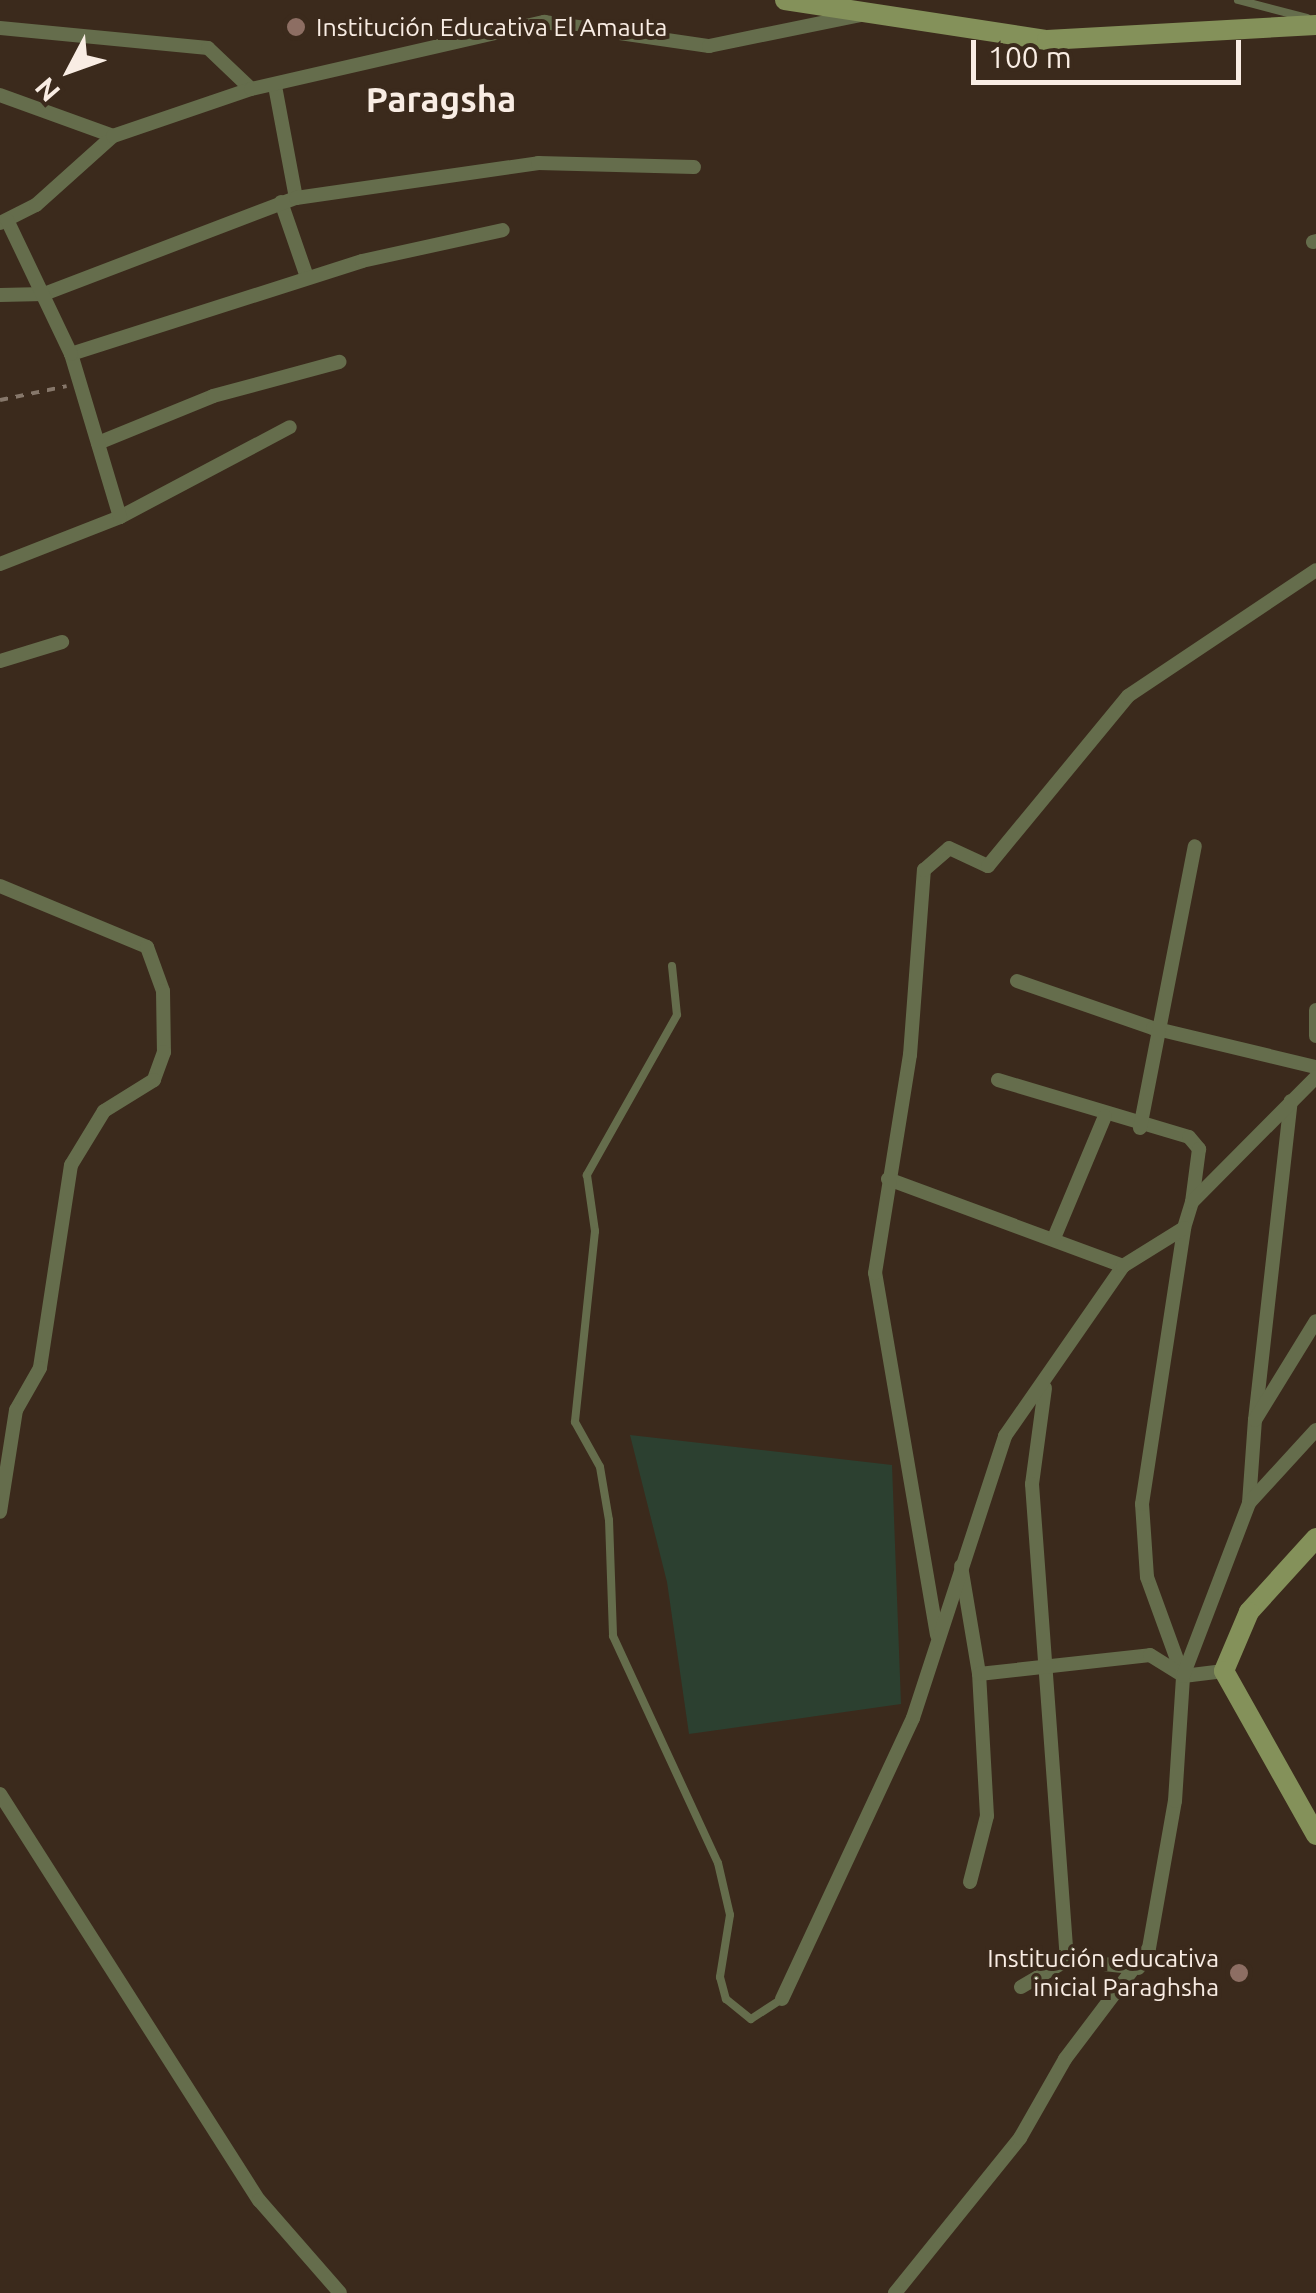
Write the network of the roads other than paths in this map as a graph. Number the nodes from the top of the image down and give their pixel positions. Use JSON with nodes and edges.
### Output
{"nodes":[{"id":1,"x":785,"y":0,"type":"edge"},
{"id":2,"x":1238,"y":0,"type":"edge"},
{"id":3,"x":866,"y":14,"type":"junction"},
{"id":4,"x":1316,"y":22,"type":"edge"},
{"id":5,"x":0,"y":28,"type":"edge"},
{"id":6,"x":275,"y":86,"type":"junction"},
{"id":7,"x":251,"y":90,"type":"junction"},
{"id":8,"x":0,"y":95,"type":"edge"},
{"id":9,"x":113,"y":136,"type":"junction"},
{"id":10,"x":694,"y":167,"type":"dead end"},
{"id":11,"x":288,"y":200,"type":"junction"},
{"id":12,"x":3,"y":222,"type":"edge"},
{"id":13,"x":503,"y":230,"type":"dead end"},
{"id":14,"x":307,"y":278,"type":"junction"},
{"id":15,"x":44,"y":294,"type":"junction"},
{"id":16,"x":0,"y":296,"type":"edge"},
{"id":17,"x":71,"y":354,"type":"junction"},
{"id":18,"x":339,"y":362,"type":"dead end"},
{"id":19,"x":290,"y":427,"type":"dead end"},
{"id":20,"x":98,"y":443,"type":"junction"},
{"id":21,"x":120,"y":517,"type":"junction"},
{"id":22,"x":0,"y":564,"type":"edge"},
{"id":23,"x":1316,"y":570,"type":"edge"},
{"id":24,"x":62,"y":642,"type":"dead end"},
{"id":25,"x":0,"y":660,"type":"edge"},
{"id":26,"x":1195,"y":846,"type":"dead end"},
{"id":27,"x":0,"y":886,"type":"edge"},
{"id":28,"x":672,"y":966,"type":"dead end"},
{"id":29,"x":1016,"y":981,"type":"dead end"},
{"id":30,"x":1316,"y":1010,"type":"edge"},
{"id":31,"x":1153,"y":1028,"type":"junction"},
{"id":32,"x":1316,"y":1036,"type":"edge"},
{"id":33,"x":1316,"y":1067,"type":"edge"},
{"id":34,"x":1316,"y":1077,"type":"edge"},
{"id":35,"x":998,"y":1080,"type":"dead end"},
{"id":36,"x":1292,"y":1101,"type":"junction"},
{"id":37,"x":1105,"y":1116,"type":"junction"},
{"id":38,"x":1140,"y":1128,"type":"junction"},
{"id":39,"x":888,"y":1180,"type":"junction"},
{"id":40,"x":1192,"y":1202,"type":"junction"},
{"id":41,"x":1184,"y":1228,"type":"junction"},
{"id":42,"x":1054,"y":1238,"type":"junction"},
{"id":43,"x":1123,"y":1266,"type":"junction"},
{"id":44,"x":1316,"y":1321,"type":"edge"},
{"id":45,"x":1046,"y":1387,"type":"junction"},
{"id":46,"x":1255,"y":1420,"type":"junction"},
{"id":47,"x":1316,"y":1430,"type":"edge"},
{"id":48,"x":1249,"y":1502,"type":"junction"},
{"id":49,"x":0,"y":1512,"type":"edge"},
{"id":50,"x":1316,"y":1538,"type":"edge"},
{"id":51,"x":961,"y":1562,"type":"junction"},
{"id":52,"x":937,"y":1635,"type":"junction"},
{"id":53,"x":1047,"y":1667,"type":"junction"},
{"id":54,"x":1224,"y":1672,"type":"junction"},
{"id":55,"x":979,"y":1674,"type":"junction"},
{"id":56,"x":1183,"y":1676,"type":"junction"},
{"id":57,"x":0,"y":1794,"type":"edge"},
{"id":58,"x":1316,"y":1835,"type":"edge"},
{"id":59,"x":970,"y":1882,"type":"dead end"},
{"id":60,"x":1067,"y":1960,"type":"junction"},
{"id":61,"x":1139,"y":1968,"type":"junction"},
{"id":62,"x":1021,"y":1988,"type":"dead end"},
{"id":63,"x":782,"y":1999,"type":"joint"},
{"id":64,"x":340,"y":2293,"type":"edge"},
{"id":65,"x":895,"y":2293,"type":"edge"}],
"edges":[{"from":1,"to":3,"type":"main road"},
{"from":2,"to":4,"type":"lane"},
{"from":3,"to":4,"type":"main road"},
{"from":3,"to":6,"type":"street"},
{"from":5,"to":7,"type":"street"},
{"from":6,"to":7,"type":"street"},
{"from":6,"to":11,"type":"street"},
{"from":7,"to":9,"type":"street"},
{"from":8,"to":9,"type":"street"},
{"from":9,"to":12,"type":"street"},
{"from":10,"to":11,"type":"street"},
{"from":11,"to":14,"type":"street"},
{"from":11,"to":15,"type":"street"},
{"from":12,"to":15,"type":"street"},
{"from":13,"to":14,"type":"street"},
{"from":14,"to":17,"type":"street"},
{"from":15,"to":16,"type":"street"},
{"from":15,"to":17,"type":"street"},
{"from":17,"to":20,"type":"street"},
{"from":18,"to":20,"type":"street"},
{"from":19,"to":21,"type":"street"},
{"from":20,"to":21,"type":"street"},
{"from":21,"to":22,"type":"street"},
{"from":23,"to":39,"type":"street"},
{"from":24,"to":25,"type":"street"},
{"from":26,"to":31,"type":"street"},
{"from":27,"to":49,"type":"street"},
{"from":28,"to":63,"type":"lane"},
{"from":29,"to":31,"type":"street"},
{"from":30,"to":32,"type":"street"},
{"from":31,"to":33,"type":"street"},
{"from":31,"to":38,"type":"street"},
{"from":34,"to":36,"type":"street"},
{"from":35,"to":37,"type":"street"},
{"from":36,"to":40,"type":"street"},
{"from":36,"to":46,"type":"street"},
{"from":37,"to":38,"type":"street"},
{"from":37,"to":42,"type":"street"},
{"from":38,"to":40,"type":"street"},
{"from":39,"to":42,"type":"street"},
{"from":39,"to":52,"type":"street"},
{"from":40,"to":41,"type":"street"},
{"from":41,"to":43,"type":"street"},
{"from":41,"to":56,"type":"street"},
{"from":42,"to":43,"type":"street"},
{"from":43,"to":45,"type":"street"},
{"from":44,"to":46,"type":"street"},
{"from":45,"to":51,"type":"street"},
{"from":45,"to":53,"type":"street"},
{"from":46,"to":48,"type":"street"},
{"from":47,"to":48,"type":"street"},
{"from":48,"to":56,"type":"street"},
{"from":50,"to":54,"type":"main road"},
{"from":51,"to":52,"type":"street"},
{"from":51,"to":55,"type":"street"},
{"from":52,"to":63,"type":"street"},
{"from":53,"to":55,"type":"street"},
{"from":53,"to":56,"type":"street"},
{"from":53,"to":60,"type":"street"},
{"from":54,"to":56,"type":"street"},
{"from":54,"to":58,"type":"main road"},
{"from":55,"to":59,"type":"street"},
{"from":56,"to":61,"type":"street"},
{"from":57,"to":64,"type":"street"},
{"from":60,"to":61,"type":"street"},
{"from":60,"to":62,"type":"street"},
{"from":61,"to":65,"type":"street"}]}
